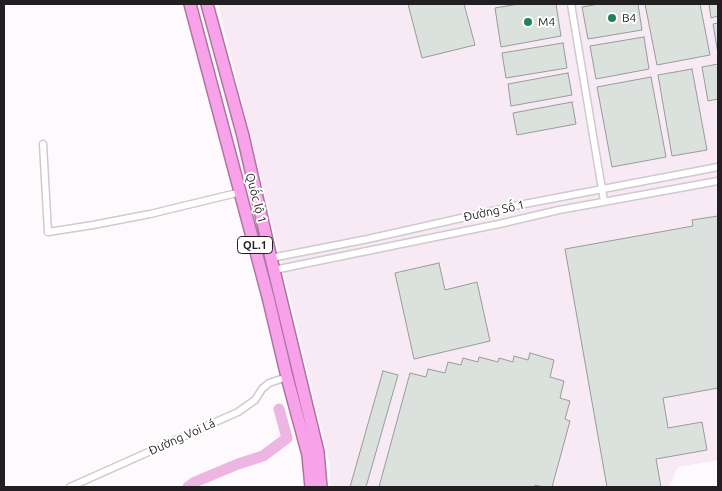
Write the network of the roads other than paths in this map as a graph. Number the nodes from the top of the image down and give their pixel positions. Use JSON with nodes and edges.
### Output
{"nodes":[{"id":1,"x":190,"y":4,"type":"edge"},
{"id":2,"x":207,"y":4,"type":"edge"},
{"id":3,"x":570,"y":4,"type":"edge"},
{"id":4,"x":43,"y":144,"type":"dead end"},
{"id":5,"x":718,"y":167,"type":"edge"},
{"id":6,"x":718,"y":181,"type":"edge"},
{"id":7,"x":602,"y":190,"type":"junction"},
{"id":8,"x":241,"y":192,"type":"junction"},
{"id":9,"x":604,"y":201,"type":"junction"},
{"id":10,"x":272,"y":264,"type":"junction"},
{"id":11,"x":260,"y":268,"type":"junction"},
{"id":12,"x":287,"y":377,"type":"junction"},
{"id":13,"x":70,"y":487,"type":"edge"},
{"id":14,"x":311,"y":487,"type":"edge"},
{"id":15,"x":321,"y":487,"type":"edge"}],
"edges":[{"from":1,"to":8,"type":"highway","name":"Quốc lộ 1","number":"QL.1"},
{"from":2,"to":10,"type":"highway","name":"Quốc lộ 1","number":"QL.1"},
{"from":3,"to":7,"type":"street"},
{"from":4,"to":8,"type":"street"},
{"from":5,"to":7,"type":"street","name":"Đường Số 1"},
{"from":6,"to":9,"type":"street","name":"Đường Số 1"},
{"from":7,"to":9,"type":"street"},
{"from":7,"to":10,"type":"street","name":"Đường Số 1"},
{"from":8,"to":11,"type":"highway","name":"Quốc lộ 1","number":"QL.1"},
{"from":9,"to":10,"type":"street","name":"Đường Số 1"},
{"from":10,"to":11,"type":"highway"},
{"from":10,"to":15,"type":"highway","name":"Quốc lộ 1","number":"QL.1"},
{"from":11,"to":12,"type":"highway","name":"Quốc lộ 1","number":"QL.1"},
{"from":12,"to":13,"type":"street","name":"Đường Voi Lá"},
{"from":12,"to":14,"type":"highway","name":"Quốc lộ 1","number":"QL.1"}]}
